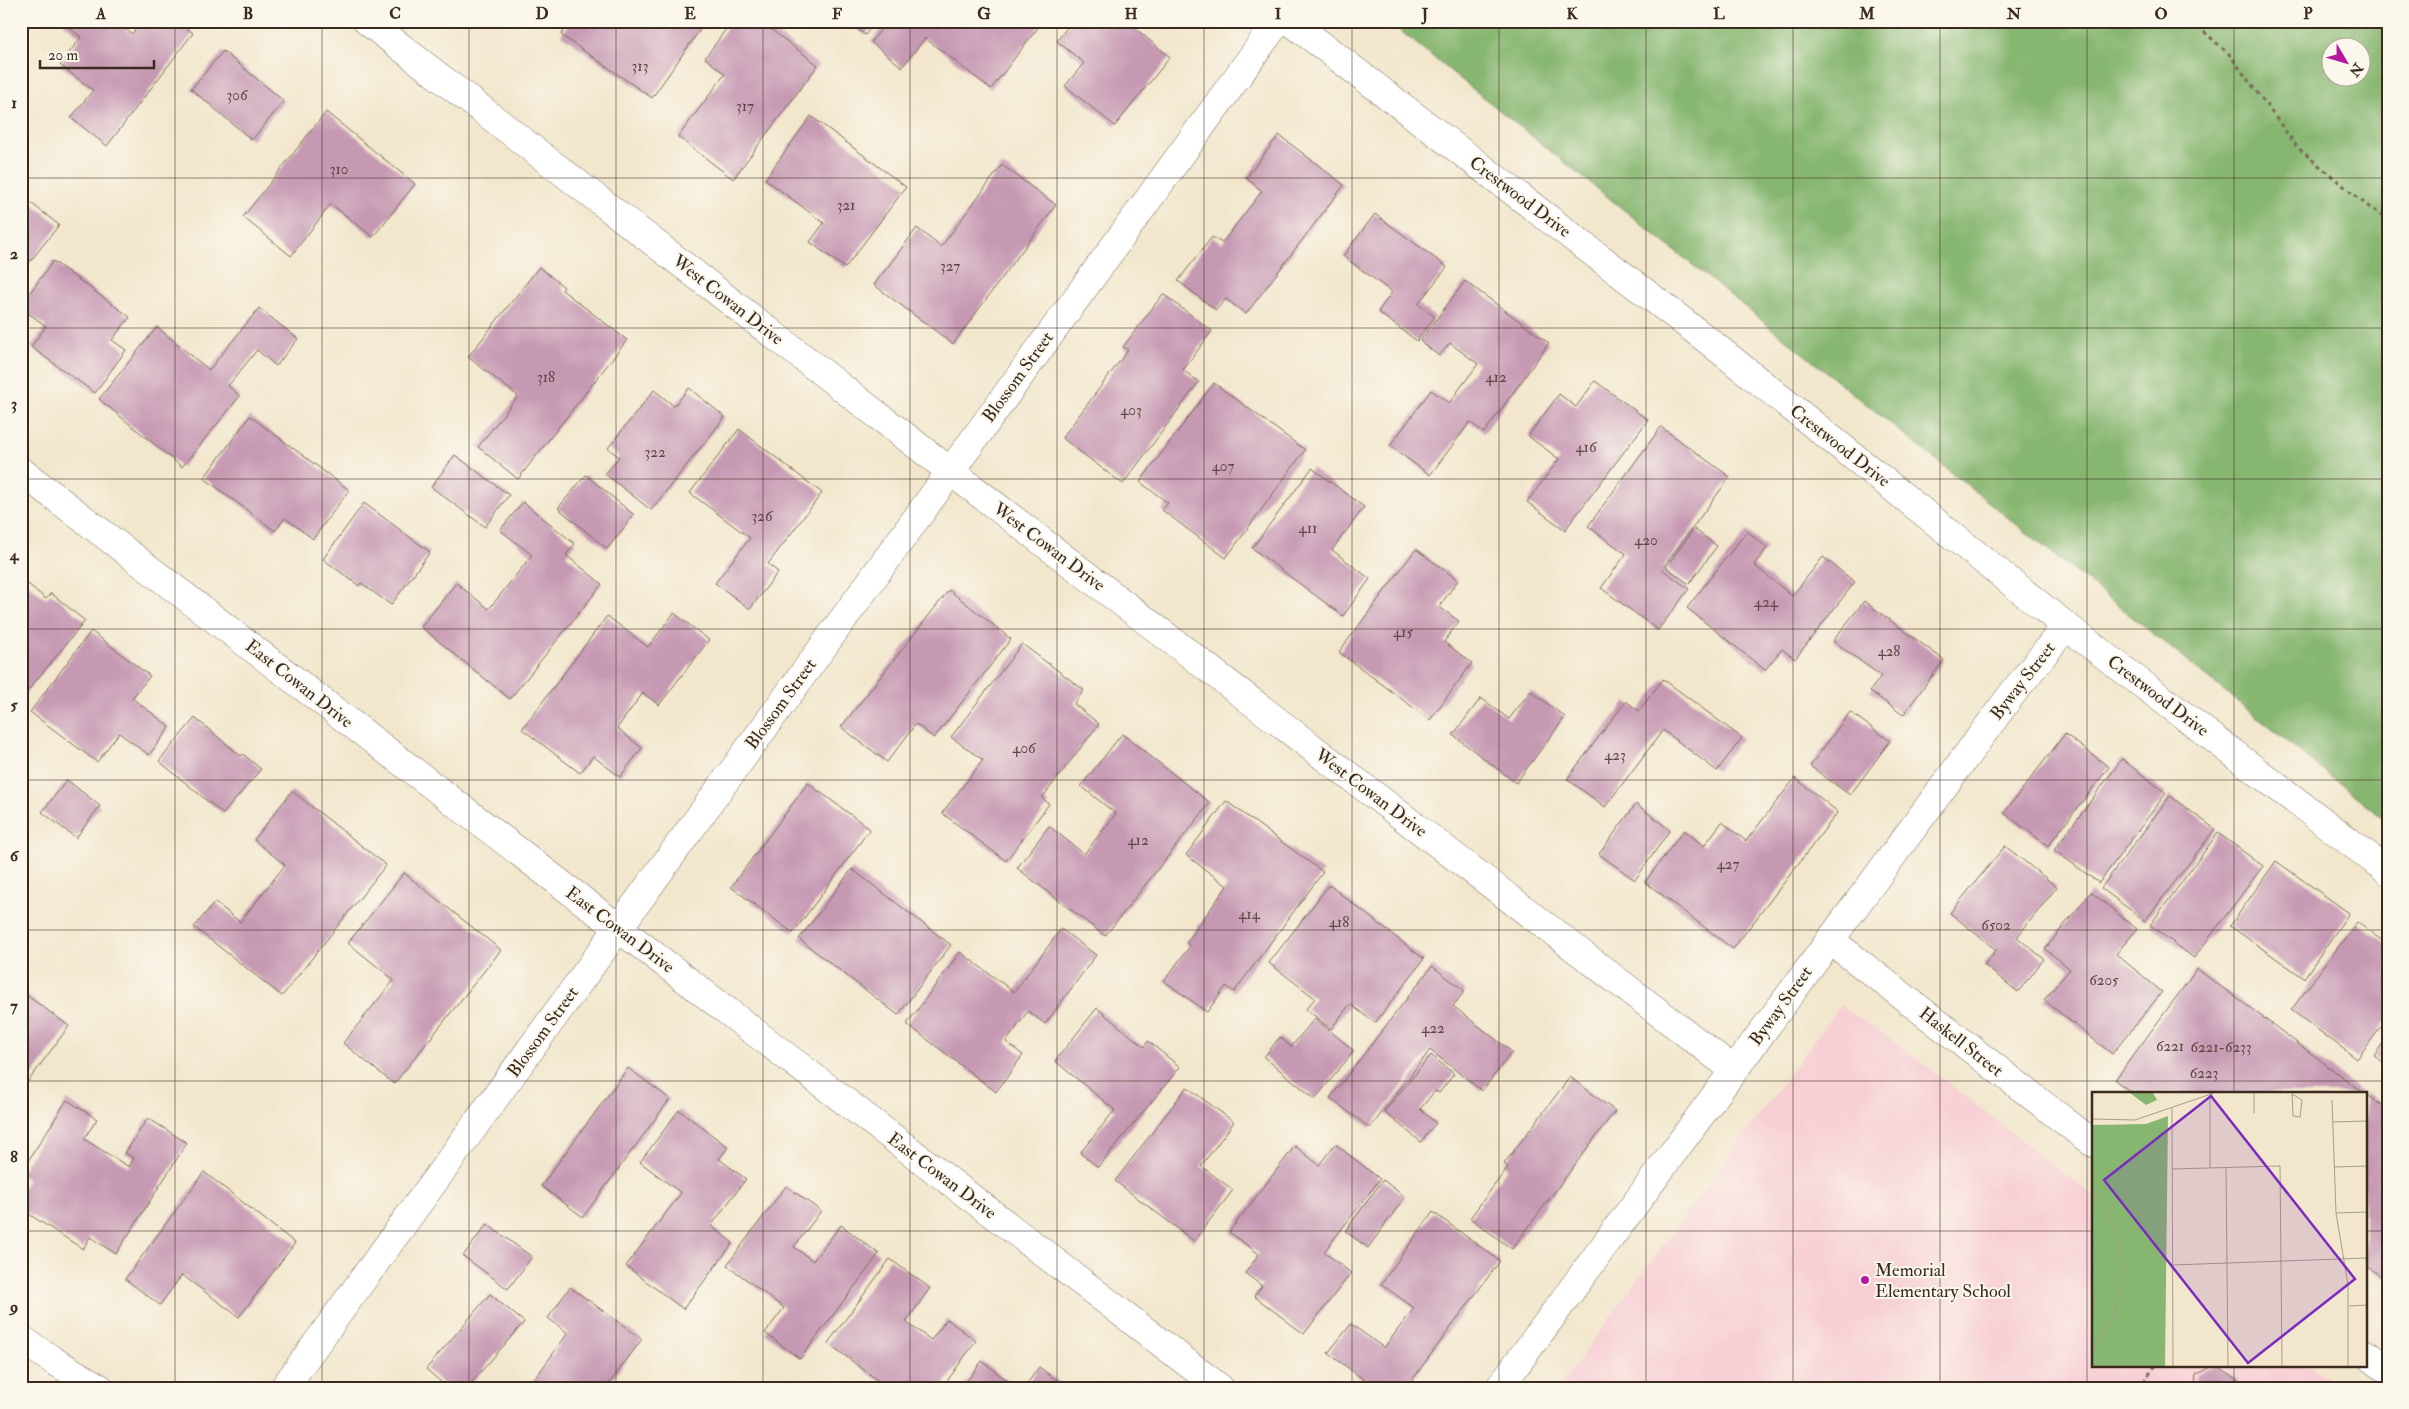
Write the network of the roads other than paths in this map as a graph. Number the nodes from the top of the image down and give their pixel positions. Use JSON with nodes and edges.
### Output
{"nodes":[{"id":1,"x":367,"y":21,"type":"edge"},
{"id":2,"x":1278,"y":21,"type":"edge"},
{"id":3,"x":1290,"y":21,"type":"edge"},
{"id":4,"x":21,"y":471,"type":"edge"},
{"id":5,"x":950,"y":471,"type":"junction"},
{"id":6,"x":2066,"y":626,"type":"junction"},
{"id":7,"x":2388,"y":871,"type":"edge"},
{"id":8,"x":618,"y":929,"type":"junction"},
{"id":9,"x":1830,"y":940,"type":"junction"},
{"id":10,"x":1734,"y":1070,"type":"junction"},
{"id":11,"x":2092,"y":1142,"type":"edge"},
{"id":12,"x":21,"y":1339,"type":"edge"},
{"id":13,"x":2366,"y":1354,"type":"edge"},
{"id":14,"x":2388,"y":1370,"type":"edge"},
{"id":15,"x":100,"y":1388,"type":"edge"},
{"id":16,"x":284,"y":1388,"type":"edge"},
{"id":17,"x":1220,"y":1388,"type":"edge"},
{"id":18,"x":1499,"y":1388,"type":"edge"}],
"edges":[{"from":1,"to":5,"type":"street","name":"West Cowan Drive"},
{"from":2,"to":5,"type":"street","name":"Blossom Street"},
{"from":3,"to":6,"type":"street","name":"Crestwood Drive"},
{"from":4,"to":8,"type":"street","name":"East Cowan Drive"},
{"from":5,"to":8,"type":"street","name":"Blossom Street"},
{"from":5,"to":10,"type":"street","name":"West Cowan Drive"},
{"from":6,"to":7,"type":"street","name":"Crestwood Drive"},
{"from":6,"to":9,"type":"street","name":"Byway Street"},
{"from":8,"to":16,"type":"street","name":"Blossom Street"},
{"from":8,"to":17,"type":"street","name":"East Cowan Drive"},
{"from":9,"to":10,"type":"street","name":"Byway Street"},
{"from":9,"to":11,"type":"street","name":"Haskell Street"},
{"from":10,"to":18,"type":"street","name":"Byway Street"},
{"from":12,"to":15,"type":"street"},
{"from":13,"to":14,"type":"street"}]}
